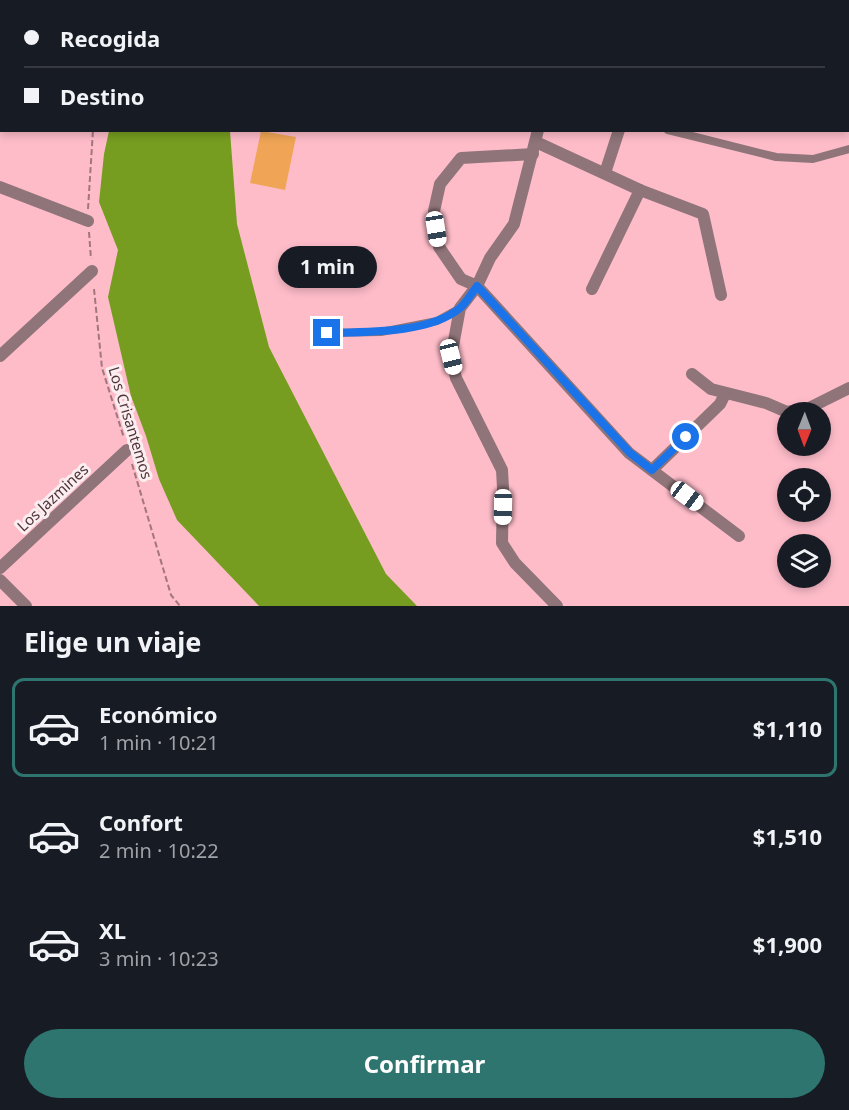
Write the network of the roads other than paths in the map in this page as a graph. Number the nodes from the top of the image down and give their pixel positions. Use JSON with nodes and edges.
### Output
{"nodes":[{"id":1,"x":618,"y":132,"type":"edge"},
{"id":2,"x":676,"y":132,"type":"edge"},
{"id":3,"x":536,"y":142,"type":"edge"},
{"id":4,"x":849,"y":149,"type":"edge"},
{"id":5,"x":605,"y":173,"type":"junction"},
{"id":6,"x":0,"y":188,"type":"edge"},
{"id":7,"x":640,"y":190,"type":"junction"},
{"id":8,"x":88,"y":222,"type":"road end"},
{"id":9,"x":92,"y":271,"type":"road end"},
{"id":10,"x":477,"y":286,"type":"junction"},
{"id":11,"x":592,"y":289,"type":"dead end"},
{"id":12,"x":721,"y":295,"type":"dead end"},
{"id":13,"x":460,"y":308,"type":"junction"},
{"id":14,"x":327,"y":333,"type":"dead end"},
{"id":15,"x":0,"y":356,"type":"edge"},
{"id":16,"x":692,"y":374,"type":"dead end"},
{"id":17,"x":849,"y":388,"type":"edge"},
{"id":18,"x":725,"y":393,"type":"junction"},
{"id":19,"x":127,"y":450,"type":"road end"},
{"id":20,"x":652,"y":470,"type":"junction"},
{"id":21,"x":739,"y":536,"type":"dead end"},
{"id":22,"x":0,"y":568,"type":"edge"},
{"id":23,"x":0,"y":579,"type":"edge"},
{"id":24,"x":26,"y":606,"type":"edge"},
{"id":25,"x":557,"y":606,"type":"edge"}],
"edges":[{"from":1,"to":5,"type":"street"},
{"from":2,"to":4,"type":"lane"},
{"from":3,"to":5,"type":"street"},
{"from":3,"to":10,"type":"street"},
{"from":3,"to":10,"type":"street"},
{"from":5,"to":7,"type":"street"},
{"from":6,"to":8,"type":"street"},
{"from":7,"to":11,"type":"street"},
{"from":7,"to":12,"type":"street"},
{"from":9,"to":15,"type":"street"},
{"from":10,"to":13,"type":"street"},
{"from":10,"to":20,"type":"street"},
{"from":13,"to":14,"type":"lane"},
{"from":13,"to":25,"type":"street"},
{"from":16,"to":18,"type":"street"},
{"from":17,"to":18,"type":"street"},
{"from":18,"to":20,"type":"street"},
{"from":19,"to":22,"type":"street","name":"Los Jazmines"},
{"from":20,"to":21,"type":"street"},
{"from":23,"to":24,"type":"street"}]}
